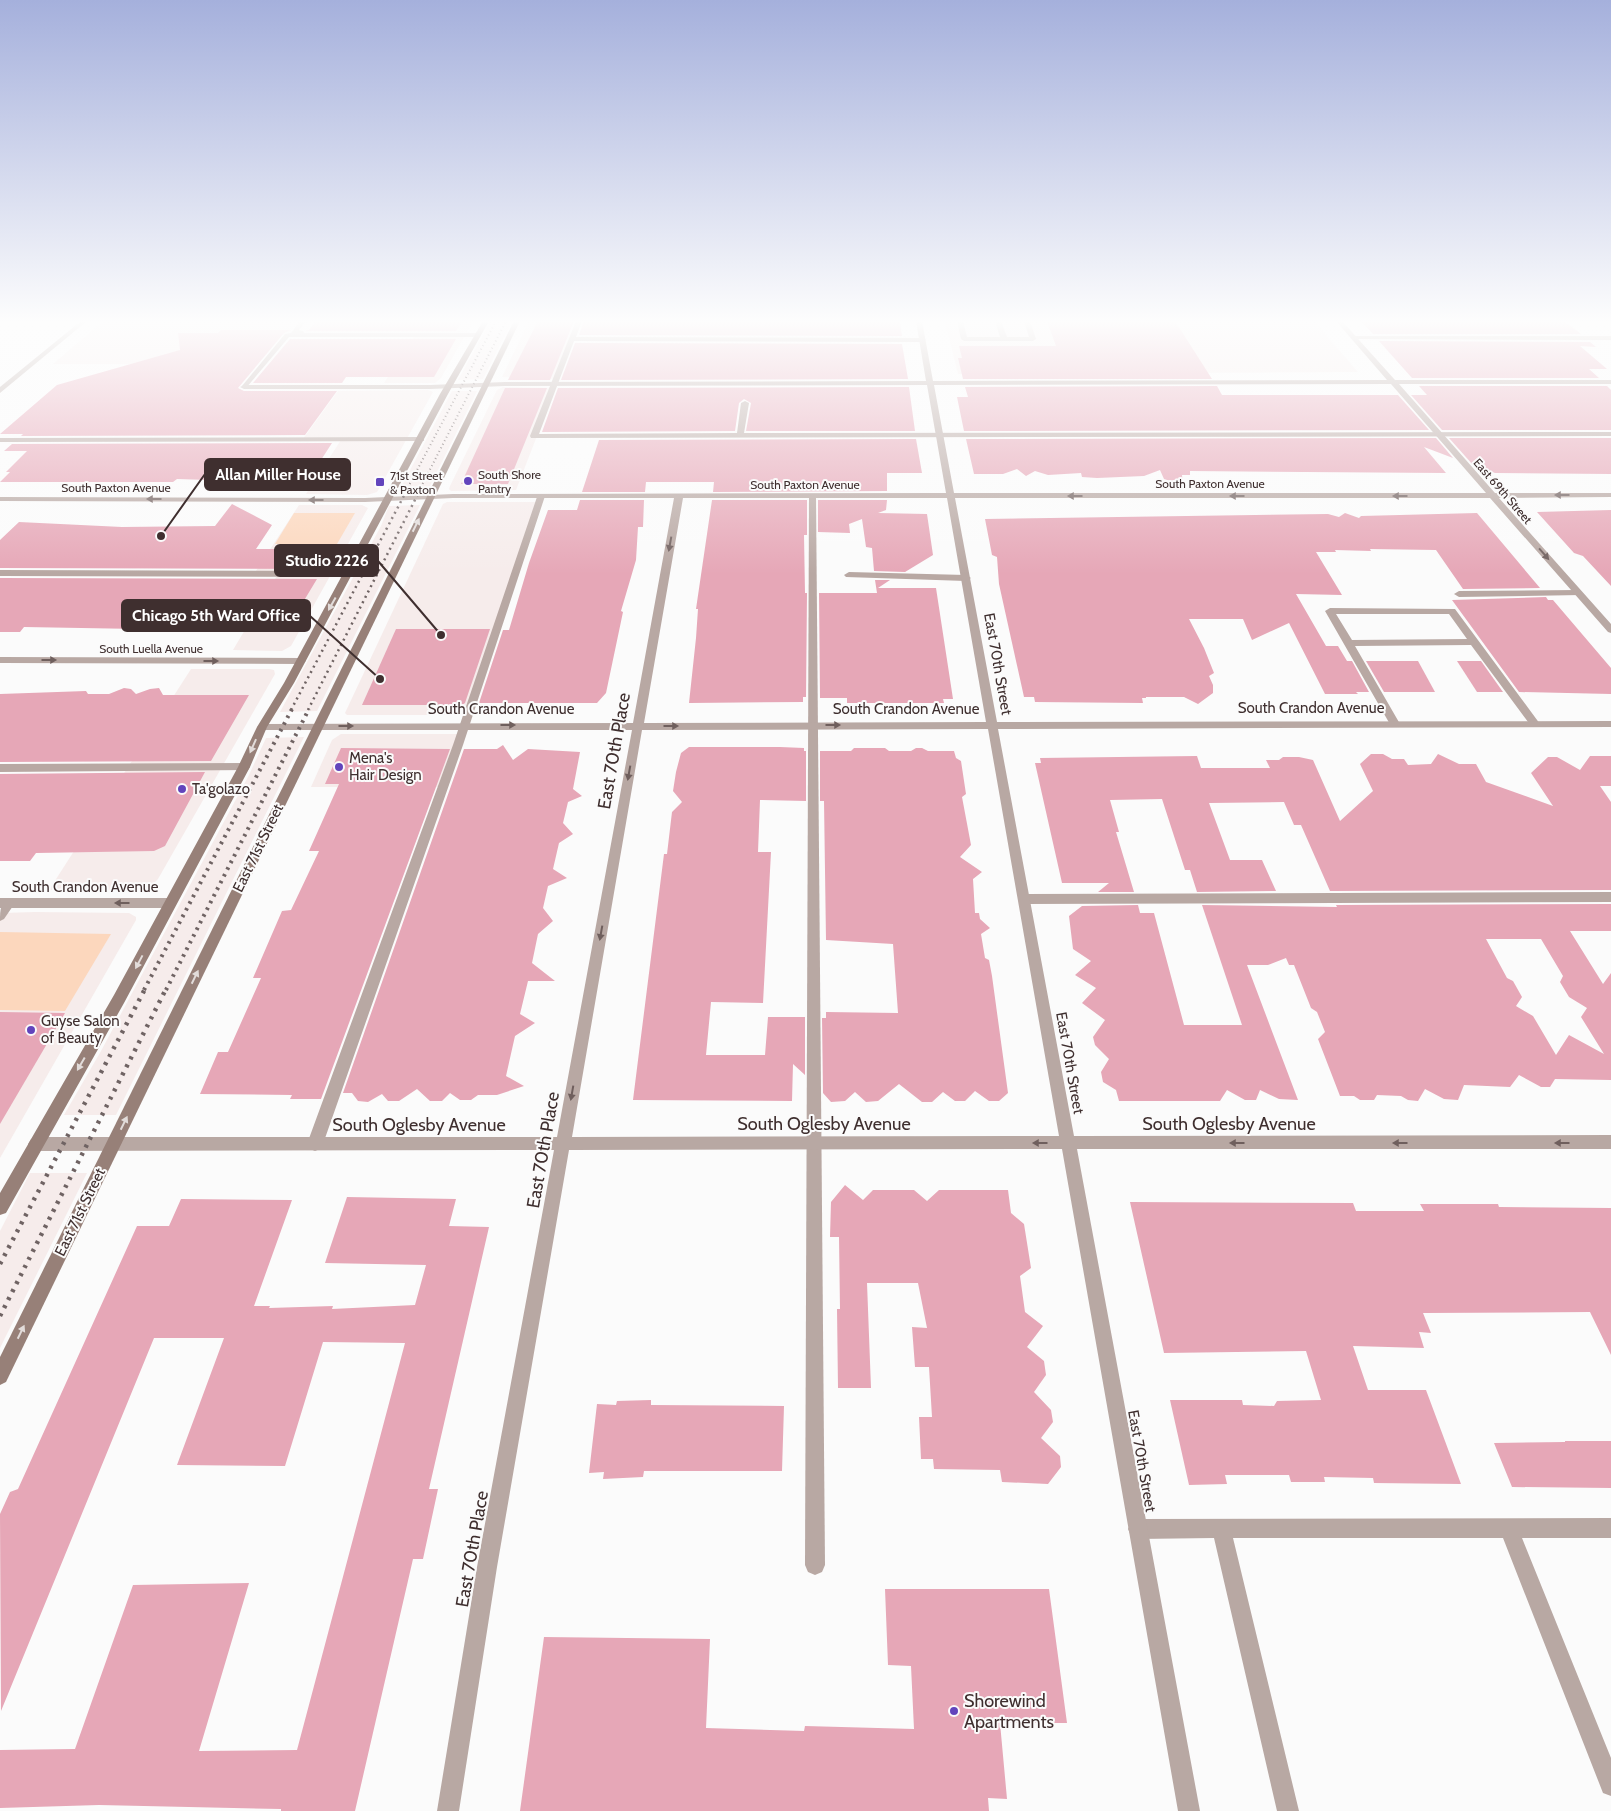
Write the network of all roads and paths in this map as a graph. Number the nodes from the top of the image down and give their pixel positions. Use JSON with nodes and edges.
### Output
{"nodes":[{"id":1,"x":439,"y":406,"type":"edge"},
{"id":2,"x":475,"y":406,"type":"edge"},
{"id":3,"x":546,"y":406,"type":"edge"},
{"id":4,"x":745,"y":406,"type":"edge"},
{"id":5,"x":934,"y":406,"type":"edge"},
{"id":6,"x":1414,"y":406,"type":"edge"},
{"id":7,"x":1439,"y":434,"type":"junction"},
{"id":8,"x":1611,"y":434,"type":"edge"},
{"id":9,"x":940,"y":435,"type":"junction"},
{"id":10,"x":740,"y":436,"type":"junction"},
{"id":11,"x":421,"y":439,"type":"junction"},
{"id":12,"x":0,"y":440,"type":"edge"},
{"id":13,"x":1611,"y":495,"type":"edge"},
{"id":14,"x":541,"y":496,"type":"junction"},
{"id":15,"x":679,"y":496,"type":"junction"},
{"id":16,"x":812,"y":496,"type":"junction"},
{"id":17,"x":951,"y":496,"type":"junction"},
{"id":18,"x":1492,"y":496,"type":"junction"},
{"id":19,"x":429,"y":498,"type":"junction"},
{"id":20,"x":0,"y":499,"type":"edge"},
{"id":21,"x":388,"y":499,"type":"junction"},
{"id":22,"x":0,"y":573,"type":"edge"},
{"id":23,"x":348,"y":574,"type":"junction"},
{"id":24,"x":849,"y":575,"type":"dead end"},
{"id":25,"x":966,"y":578,"type":"junction"},
{"id":26,"x":1578,"y":593,"type":"junction"},
{"id":27,"x":1459,"y":594,"type":"dead end"},
{"id":28,"x":1611,"y":630,"type":"edge"},
{"id":29,"x":1474,"y":642,"type":"junction"},
{"id":30,"x":1348,"y":643,"type":"junction"},
{"id":31,"x":0,"y":660,"type":"edge"},
{"id":32,"x":301,"y":661,"type":"junction"},
{"id":33,"x":1395,"y":724,"type":"junction"},
{"id":34,"x":1535,"y":724,"type":"junction"},
{"id":35,"x":1611,"y":724,"type":"edge"},
{"id":36,"x":464,"y":725,"type":"junction"},
{"id":37,"x":813,"y":725,"type":"junction"},
{"id":38,"x":992,"y":725,"type":"junction"},
{"id":39,"x":318,"y":726,"type":"junction"},
{"id":40,"x":638,"y":726,"type":"junction"},
{"id":41,"x":262,"y":727,"type":"junction"},
{"id":42,"x":0,"y":768,"type":"edge"},
{"id":43,"x":244,"y":768,"type":"junction"},
{"id":44,"x":1611,"y":897,"type":"edge"},
{"id":45,"x":1024,"y":899,"type":"junction"},
{"id":46,"x":5,"y":903,"type":"edge"},
{"id":47,"x":170,"y":903,"type":"junction"},
{"id":48,"x":0,"y":916,"type":"edge"},
{"id":49,"x":1611,"y":1142,"type":"edge"},
{"id":50,"x":114,"y":1143,"type":"junction"},
{"id":51,"x":814,"y":1143,"type":"junction"},
{"id":52,"x":1068,"y":1143,"type":"junction"},
{"id":53,"x":36,"y":1144,"type":"junction"},
{"id":54,"x":315,"y":1144,"type":"junction"},
{"id":55,"x":563,"y":1144,"type":"junction"},
{"id":56,"x":0,"y":1208,"type":"edge"},
{"id":57,"x":0,"y":1376,"type":"edge"},
{"id":58,"x":1221,"y":1528,"type":"junction"},
{"id":59,"x":1509,"y":1528,"type":"junction"},
{"id":60,"x":1611,"y":1528,"type":"edge"},
{"id":61,"x":1138,"y":1529,"type":"junction"},
{"id":62,"x":815,"y":1565,"type":"dead end"},
{"id":63,"x":1611,"y":1785,"type":"edge"},
{"id":64,"x":448,"y":1811,"type":"edge"},
{"id":65,"x":1189,"y":1811,"type":"edge"},
{"id":66,"x":1288,"y":1811,"type":"edge"}],
"edges":[{"from":1,"to":11,"type":"main road"},
{"from":2,"to":19,"type":"main road","name":"East 71st Street"},
{"from":3,"to":10,"type":"street"},
{"from":4,"to":10,"type":"street"},
{"from":5,"to":9,"type":"street","name":"East 70th Street"},
{"from":6,"to":7,"type":"street","name":"East 69th Street"},
{"from":7,"to":8,"type":"street"},
{"from":7,"to":9,"type":"street"},
{"from":7,"to":18,"type":"street","name":"East 69th Street"},
{"from":9,"to":10,"type":"street"},
{"from":9,"to":17,"type":"street","name":"East 70th Street"},
{"from":11,"to":12,"type":"street"},
{"from":11,"to":21,"type":"main road"},
{"from":13,"to":18,"type":"street","name":"South Paxton Avenue","one_way":true},
{"from":14,"to":15,"type":"street","name":"South Paxton Avenue"},
{"from":14,"to":19,"type":"street","name":"South Paxton Avenue"},
{"from":14,"to":36,"type":"street"},
{"from":15,"to":16,"type":"street","name":"South Paxton Avenue"},
{"from":15,"to":40,"type":"street","name":"East 70th Place","one_way":true},
{"from":16,"to":17,"type":"street","name":"South Paxton Avenue"},
{"from":16,"to":37,"type":"street"},
{"from":18,"to":17,"type":"street","name":"South Paxton Avenue","one_way":true},
{"from":17,"to":25,"type":"street","name":"East 70th Street"},
{"from":18,"to":26,"type":"street","name":"East 69th Street","one_way":true},
{"from":19,"to":21,"type":"street","name":"South Paxton Avenue"},
{"from":39,"to":19,"type":"main road","name":"East 71st Street","one_way":true},
{"from":21,"to":20,"type":"street","name":"South Paxton Avenue","one_way":true},
{"from":21,"to":23,"type":"main road"},
{"from":22,"to":23,"type":"street"},
{"from":23,"to":32,"type":"main road","one_way":true},
{"from":24,"to":25,"type":"street"},
{"from":25,"to":38,"type":"street","name":"East 70th Street"},
{"from":26,"to":27,"type":"street"},
{"from":26,"to":28,"type":"street","name":"East 69th Street"},
{"from":29,"to":30,"type":"street"},
{"from":29,"to":30,"type":"street"},
{"from":29,"to":34,"type":"street"},
{"from":30,"to":33,"type":"street"},
{"from":31,"to":32,"type":"street","name":"South Luella Avenue","one_way":true},
{"from":32,"to":41,"type":"main road"},
{"from":33,"to":34,"type":"street","name":"South Crandon Avenue"},
{"from":33,"to":38,"type":"street","name":"South Crandon Avenue"},
{"from":34,"to":35,"type":"street","name":"South Crandon Avenue"},
{"from":39,"to":36,"type":"street","name":"South Crandon Avenue","one_way":true},
{"from":36,"to":40,"type":"street","name":"South Crandon Avenue","one_way":true},
{"from":36,"to":54,"type":"street"},
{"from":37,"to":38,"type":"street","name":"South Crandon Avenue","one_way":true},
{"from":40,"to":37,"type":"street","name":"South Crandon Avenue","one_way":true},
{"from":37,"to":51,"type":"street"},
{"from":38,"to":45,"type":"street","name":"East 70th Street"},
{"from":39,"to":41,"type":"street","name":"South Crandon Avenue"},
{"from":50,"to":39,"type":"main road","name":"East 71st Street","one_way":true},
{"from":40,"to":55,"type":"street","name":"East 70th Place","one_way":true},
{"from":41,"to":43,"type":"main road","one_way":true},
{"from":42,"to":43,"type":"street"},
{"from":43,"to":47,"type":"main road"},
{"from":44,"to":45,"type":"street"},
{"from":45,"to":52,"type":"street","name":"East 70th Street"},
{"from":47,"to":46,"type":"street","name":"South Crandon Avenue","one_way":true},
{"from":46,"to":48,"type":"street"},
{"from":47,"to":53,"type":"main road","one_way":true},
{"from":49,"to":52,"type":"street","name":"South Oglesby Avenue","one_way":true},
{"from":50,"to":53,"type":"street","name":"South Oglesby Avenue"},
{"from":50,"to":54,"type":"street","name":"South Oglesby Avenue"},
{"from":57,"to":50,"type":"main road","name":"East 71st Street","one_way":true},
{"from":52,"to":51,"type":"street","name":"South Oglesby Avenue","one_way":true},
{"from":51,"to":55,"type":"street","name":"South Oglesby Avenue"},
{"from":51,"to":62,"type":"street"},
{"from":52,"to":61,"type":"street","name":"East 70th Street"},
{"from":53,"to":56,"type":"main road"},
{"from":54,"to":55,"type":"street","name":"South Oglesby Avenue"},
{"from":55,"to":64,"type":"street","name":"East 70th Place"},
{"from":58,"to":59,"type":"street"},
{"from":58,"to":61,"type":"street"},
{"from":58,"to":66,"type":"street"},
{"from":59,"to":60,"type":"street"},
{"from":59,"to":63,"type":"street"},
{"from":61,"to":65,"type":"street","name":"East 70th Street"}]}
